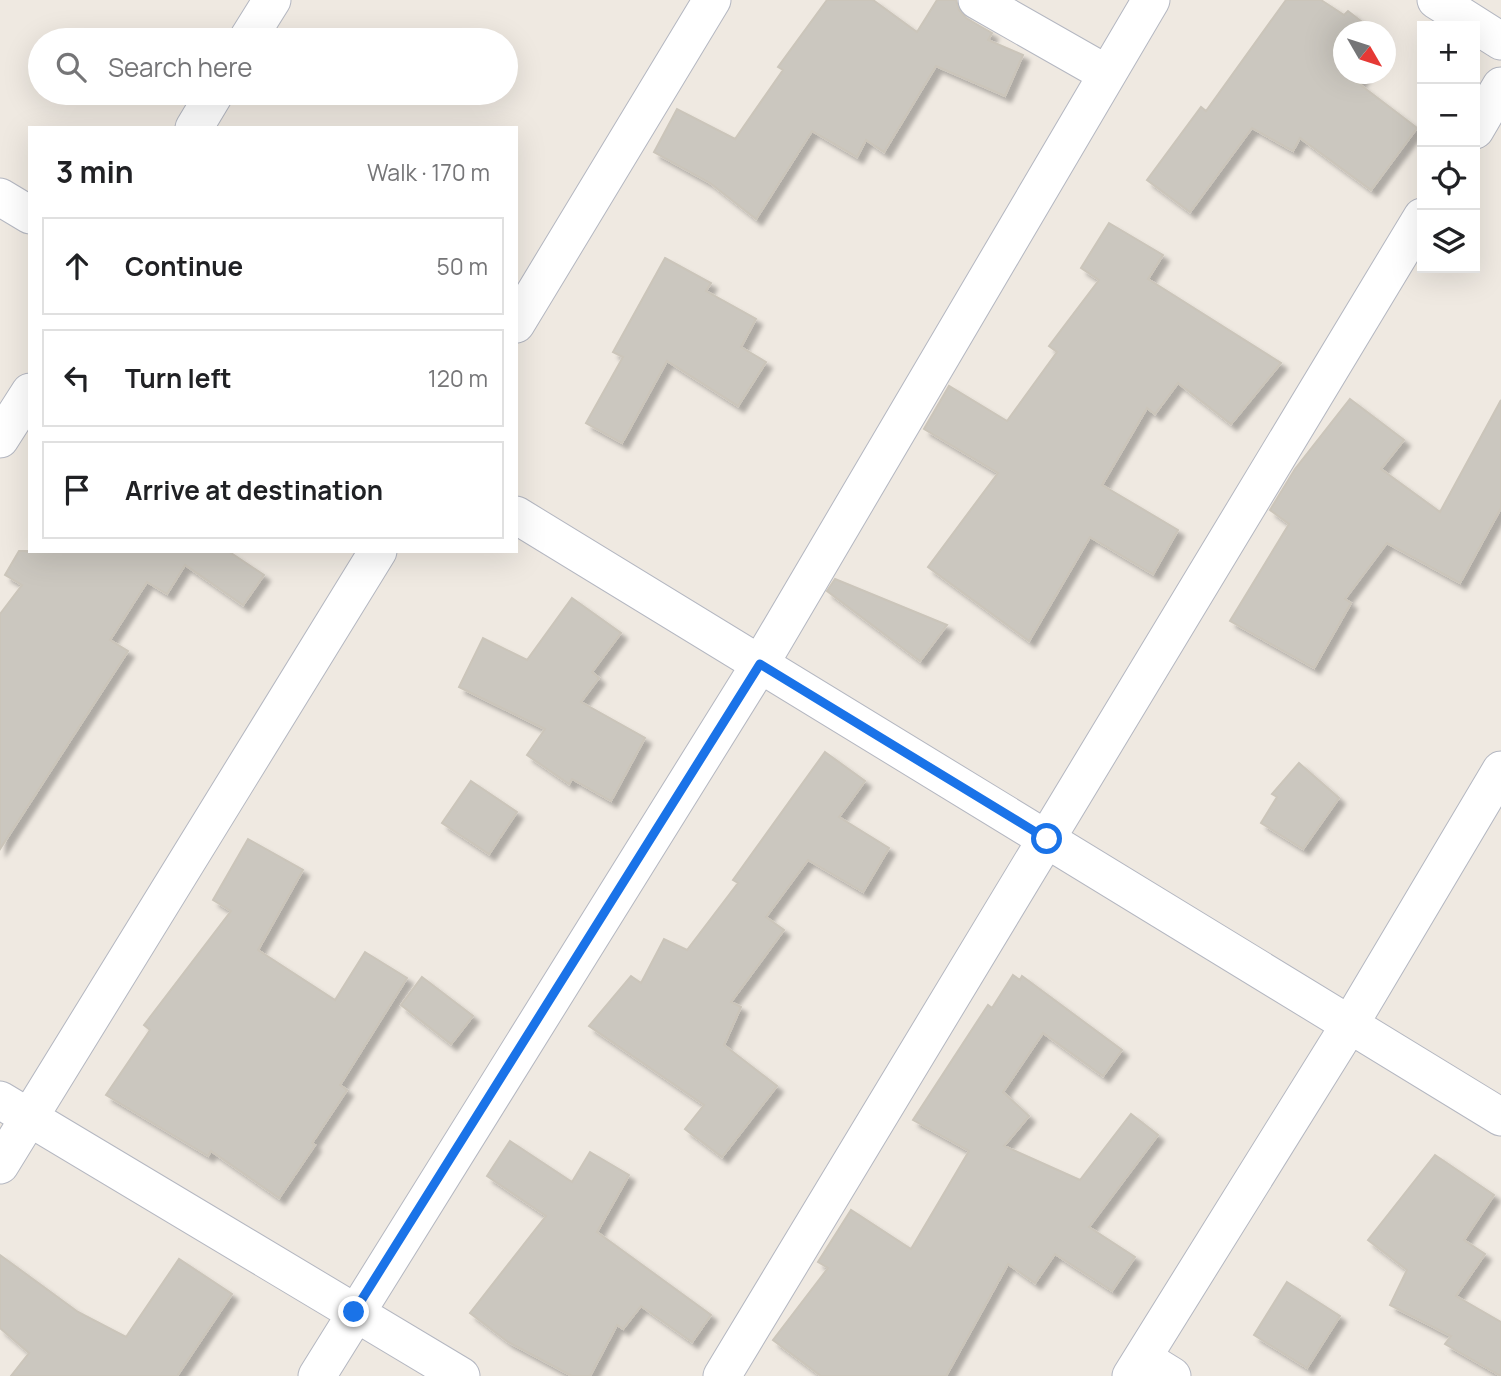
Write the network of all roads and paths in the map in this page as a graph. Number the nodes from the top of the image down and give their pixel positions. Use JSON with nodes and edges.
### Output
{"nodes":[{"id":1,"x":272,"y":0,"type":"edge"},
{"id":2,"x":712,"y":0,"type":"edge"},
{"id":3,"x":977,"y":0,"type":"edge"},
{"id":4,"x":1151,"y":0,"type":"edge"},
{"id":5,"x":1436,"y":0,"type":"edge"},
{"id":6,"x":254,"y":28,"type":"edge"},
{"id":7,"x":1501,"y":41,"type":"edge"},
{"id":8,"x":1107,"y":74,"type":"junction"},
{"id":9,"x":1501,"y":86,"type":"edge"},
{"id":10,"x":208,"y":105,"type":"edge"},
{"id":11,"x":1480,"y":122,"type":"edge"},
{"id":12,"x":195,"y":126,"type":"edge"},
{"id":13,"x":0,"y":197,"type":"edge"},
{"id":14,"x":28,"y":214,"type":"edge"},
{"id":15,"x":1417,"y":225,"type":"edge"},
{"id":16,"x":518,"y":321,"type":"edge"},
{"id":17,"x":28,"y":395,"type":"edge"},
{"id":18,"x":0,"y":439,"type":"edge"},
{"id":19,"x":518,"y":516,"type":"edge"},
{"id":20,"x":377,"y":553,"type":"edge"},
{"id":21,"x":760,"y":664,"type":"junction"},
{"id":22,"x":1501,"y":770,"type":"edge"},
{"id":23,"x":1047,"y":839,"type":"junction"},
{"id":24,"x":1350,"y":1024,"type":"junction"},
{"id":25,"x":15,"y":1109,"type":"edge"},
{"id":26,"x":1501,"y":1117,"type":"edge"},
{"id":27,"x":0,"y":1165,"type":"edge"},
{"id":28,"x":354,"y":1312,"type":"junction"},
{"id":29,"x":1149,"y":1370,"type":"edge"},
{"id":30,"x":317,"y":1376,"type":"edge"},
{"id":31,"x":461,"y":1376,"type":"edge"},
{"id":32,"x":722,"y":1376,"type":"edge"}],
"edges":[{"from":1,"to":6,"type":"street"},
{"from":2,"to":16,"type":"street"},
{"from":3,"to":8,"type":"street"},
{"from":4,"to":8,"type":"street"},
{"from":5,"to":7,"type":"street"},
{"from":8,"to":21,"type":"street"},
{"from":9,"to":11,"type":"street"},
{"from":10,"to":12,"type":"street"},
{"from":13,"to":14,"type":"street"},
{"from":15,"to":23,"type":"street"},
{"from":17,"to":18,"type":"street"},
{"from":19,"to":21,"type":"street"},
{"from":20,"to":25,"type":"street"},
{"from":21,"to":23,"type":"street"},
{"from":21,"to":28,"type":"street"},
{"from":22,"to":24,"type":"street"},
{"from":23,"to":24,"type":"street"},
{"from":23,"to":32,"type":"street"},
{"from":24,"to":26,"type":"street"},
{"from":24,"to":29,"type":"street"},
{"from":25,"to":27,"type":"street"},
{"from":25,"to":28,"type":"street"},
{"from":28,"to":30,"type":"street"},
{"from":28,"to":31,"type":"street"}]}
